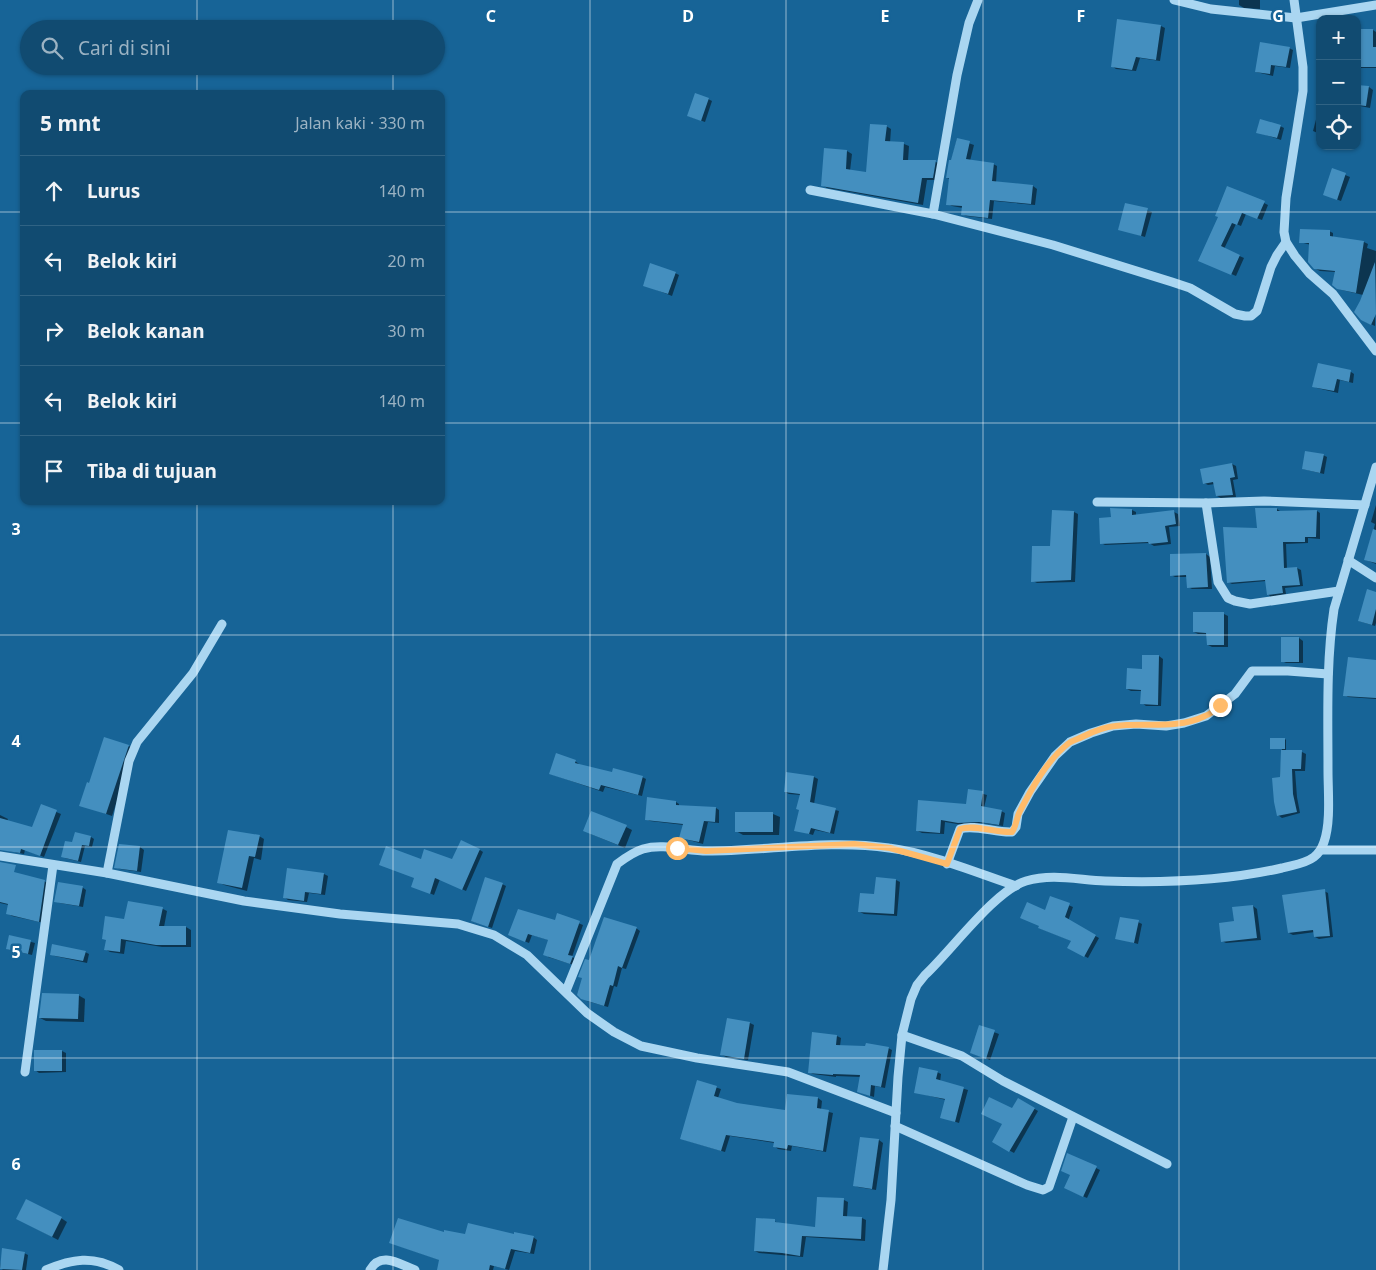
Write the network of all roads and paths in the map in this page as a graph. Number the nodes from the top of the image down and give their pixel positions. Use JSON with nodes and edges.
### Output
{"nodes":[{"id":1,"x":978,"y":0,"type":"edge"},
{"id":2,"x":1174,"y":0,"type":"edge"},
{"id":3,"x":1294,"y":0,"type":"edge"},
{"id":4,"x":1376,"y":5,"type":"edge"},
{"id":5,"x":1296,"y":18,"type":"junction"},
{"id":6,"x":810,"y":190,"type":"dead end"},
{"id":7,"x":933,"y":214,"type":"junction"},
{"id":8,"x":1286,"y":242,"type":"junction"},
{"id":9,"x":1376,"y":351,"type":"edge"},
{"id":10,"x":1376,"y":467,"type":"edge"},
{"id":11,"x":1097,"y":502,"type":"dead end"},
{"id":12,"x":1206,"y":503,"type":"junction"},
{"id":13,"x":1365,"y":505,"type":"junction"},
{"id":14,"x":1348,"y":560,"type":"junction"},
{"id":15,"x":1376,"y":578,"type":"edge"},
{"id":16,"x":1339,"y":591,"type":"junction"},
{"id":17,"x":222,"y":624,"type":"dead end"},
{"id":18,"x":1328,"y":674,"type":"junction"},
{"id":19,"x":1321,"y":850,"type":"junction"},
{"id":20,"x":1376,"y":850,"type":"edge"},
{"id":21,"x":0,"y":856,"type":"edge"},
{"id":22,"x":947,"y":864,"type":"junction"},
{"id":23,"x":53,"y":865,"type":"junction"},
{"id":24,"x":107,"y":873,"type":"junction"},
{"id":25,"x":1016,"y":886,"type":"junction"},
{"id":26,"x":566,"y":991,"type":"junction"},
{"id":27,"x":902,"y":1035,"type":"junction"},
{"id":28,"x":25,"y":1072,"type":"dead end"},
{"id":29,"x":896,"y":1113,"type":"junction"},
{"id":30,"x":1073,"y":1117,"type":"junction"},
{"id":31,"x":895,"y":1126,"type":"junction"},
{"id":32,"x":1167,"y":1164,"type":"dead end"},
{"id":33,"x":46,"y":1270,"type":"edge"},
{"id":34,"x":119,"y":1270,"type":"edge"},
{"id":35,"x":370,"y":1270,"type":"edge"},
{"id":36,"x":415,"y":1270,"type":"edge"},
{"id":37,"x":883,"y":1270,"type":"edge"}],
"edges":[{"from":1,"to":7,"type":"street"},
{"from":2,"to":5,"type":"street"},
{"from":3,"to":5,"type":"street"},
{"from":4,"to":5,"type":"street"},
{"from":5,"to":8,"type":"street"},
{"from":6,"to":7,"type":"street"},
{"from":7,"to":8,"type":"street"},
{"from":8,"to":9,"type":"street"},
{"from":10,"to":13,"type":"street"},
{"from":11,"to":12,"type":"street"},
{"from":12,"to":13,"type":"street"},
{"from":12,"to":16,"type":"street"},
{"from":13,"to":14,"type":"street"},
{"from":14,"to":15,"type":"street"},
{"from":14,"to":16,"type":"street"},
{"from":16,"to":18,"type":"street"},
{"from":17,"to":24,"type":"street"},
{"from":18,"to":19,"type":"street"},
{"from":18,"to":22,"type":"street"},
{"from":19,"to":20,"type":"street"},
{"from":19,"to":25,"type":"street"},
{"from":21,"to":23,"type":"street"},
{"from":22,"to":25,"type":"street"},
{"from":22,"to":26,"type":"street"},
{"from":23,"to":24,"type":"street"},
{"from":23,"to":28,"type":"street"},
{"from":24,"to":26,"type":"street"},
{"from":25,"to":27,"type":"street"},
{"from":26,"to":29,"type":"street"},
{"from":27,"to":29,"type":"street"},
{"from":27,"to":30,"type":"street"},
{"from":29,"to":31,"type":"street"},
{"from":30,"to":31,"type":"street"},
{"from":30,"to":32,"type":"street"},
{"from":31,"to":37,"type":"street"},
{"from":33,"to":34,"type":"street"},
{"from":35,"to":36,"type":"street"}]}
